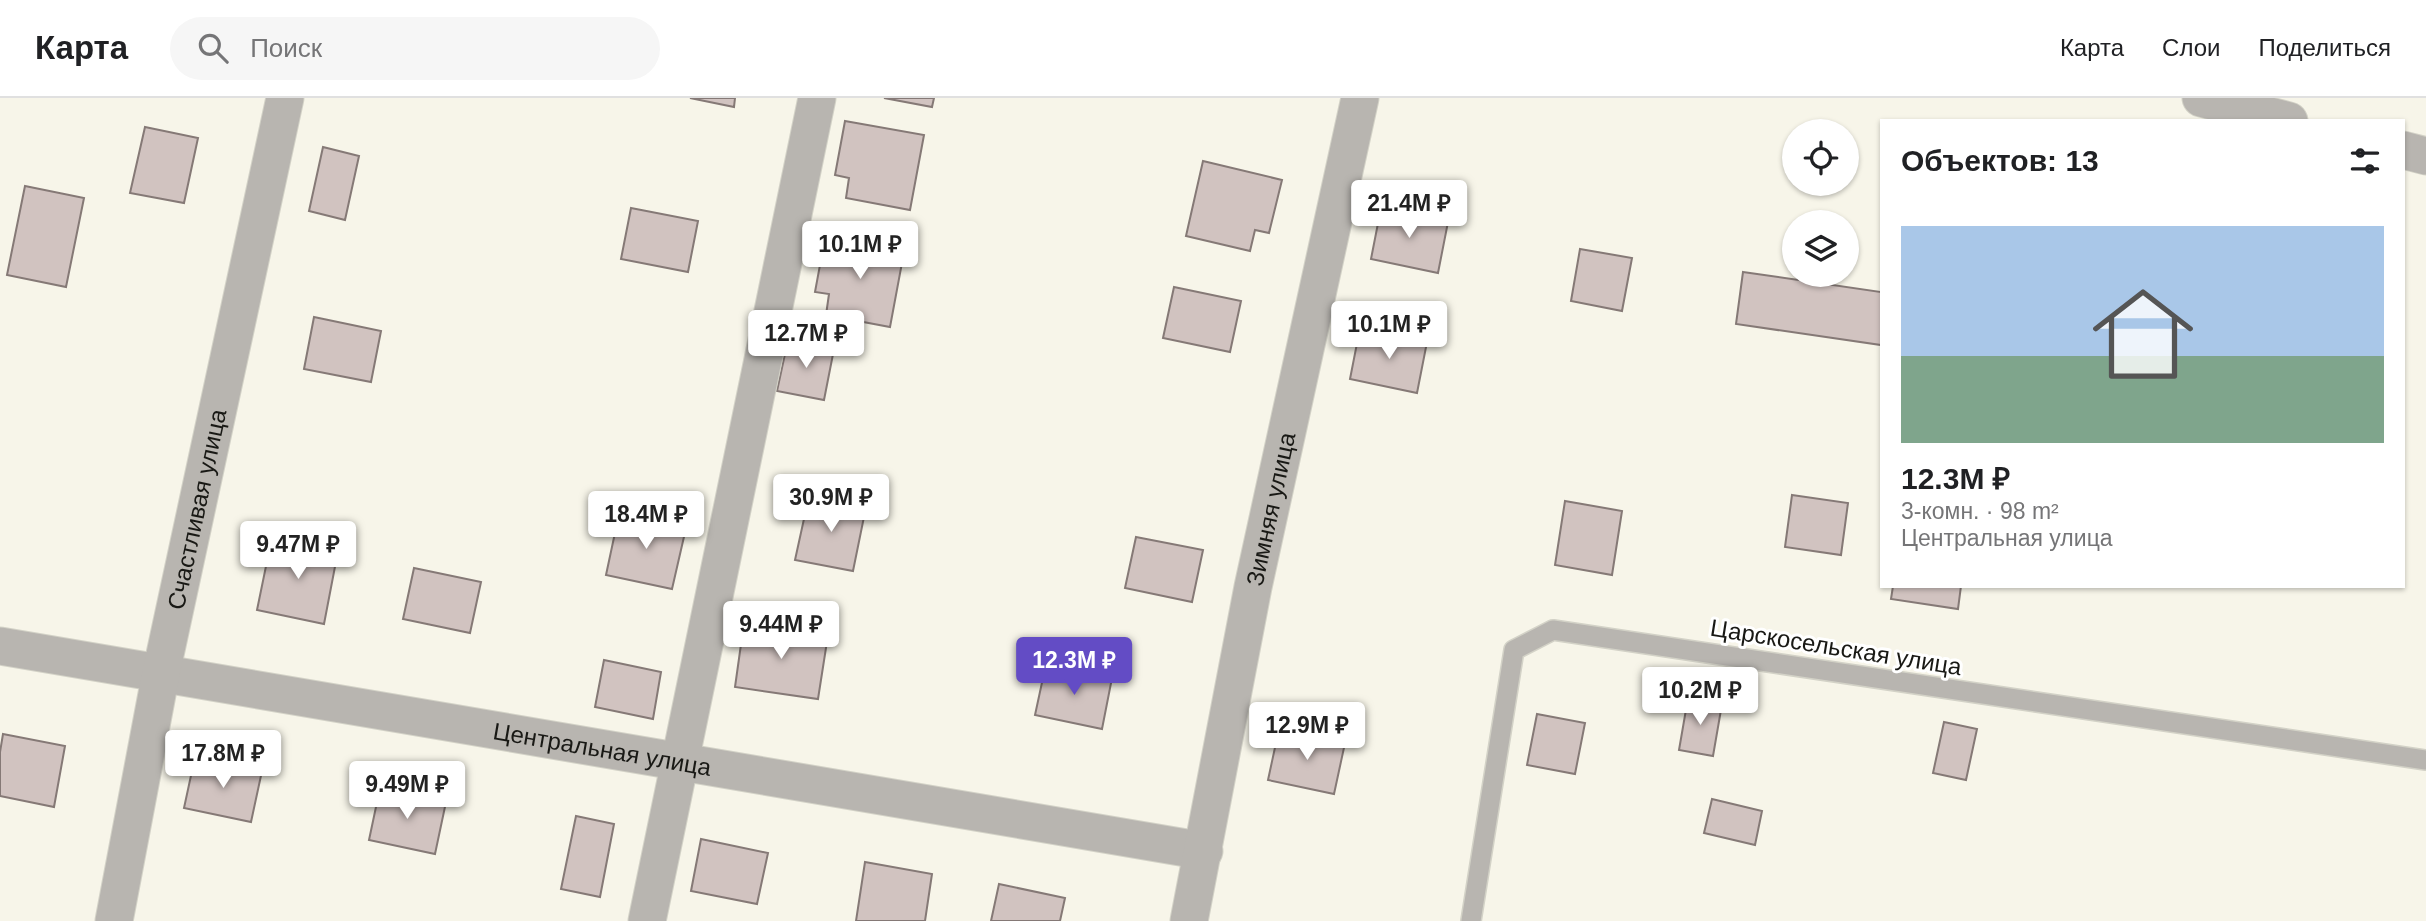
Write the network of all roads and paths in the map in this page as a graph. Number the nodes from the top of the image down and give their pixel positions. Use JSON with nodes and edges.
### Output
{"nodes":[{"id":1,"x":285,"y":98,"type":"edge"},
{"id":2,"x":817,"y":98,"type":"edge"},
{"id":3,"x":1360,"y":98,"type":"edge"},
{"id":4,"x":2201,"y":98,"type":"edge"},
{"id":5,"x":2280,"y":119,"type":"edge"},
{"id":6,"x":2405,"y":151,"type":"edge"},
{"id":7,"x":2426,"y":156,"type":"edge"},
{"id":8,"x":0,"y":646,"type":"edge"},
{"id":9,"x":162,"y":673,"type":"junction"},
{"id":10,"x":2426,"y":760,"type":"edge"},
{"id":11,"x":681,"y":763,"type":"junction"},
{"id":12,"x":1204,"y":851,"type":"junction"},
{"id":13,"x":114,"y":921,"type":"edge"},
{"id":14,"x":647,"y":921,"type":"edge"},
{"id":15,"x":1189,"y":921,"type":"edge"},
{"id":16,"x":1471,"y":921,"type":"edge"}],
"edges":[{"from":1,"to":9,"type":"street","name":"Счастливая улица"},
{"from":2,"to":11,"type":"street"},
{"from":3,"to":12,"type":"street","name":"Зимняя улица"},
{"from":4,"to":5,"type":"street"},
{"from":6,"to":7,"type":"street"},
{"from":8,"to":9,"type":"street","name":"Центральная улица"},
{"from":9,"to":11,"type":"street","name":"Центральная улица"},
{"from":9,"to":13,"type":"street","name":"Счастливая улица"},
{"from":10,"to":16,"type":"lane","name":"Царскосельская улица"},
{"from":11,"to":12,"type":"street","name":"Центральная улица"},
{"from":11,"to":14,"type":"street"},
{"from":12,"to":15,"type":"street","name":"Зимняя улица"}]}
